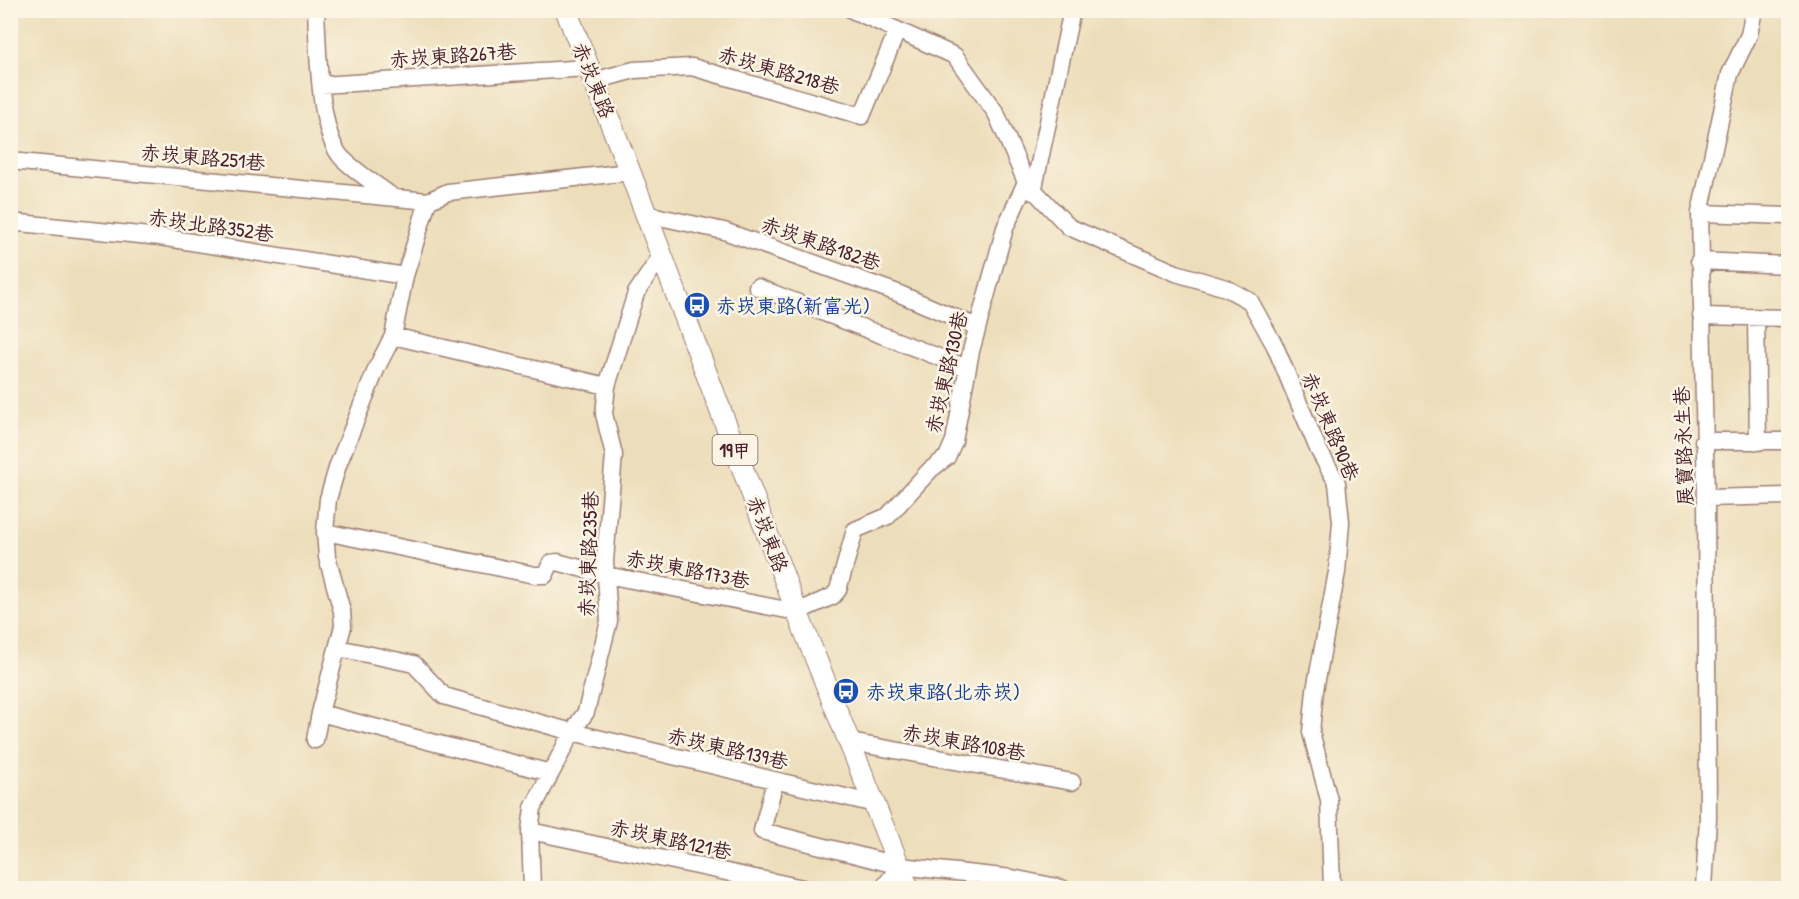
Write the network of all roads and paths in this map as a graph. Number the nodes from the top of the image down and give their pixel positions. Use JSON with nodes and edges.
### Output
{"nodes":[{"id":1,"x":316,"y":10,"type":"edge"},
{"id":2,"x":566,"y":10,"type":"edge"},
{"id":3,"x":852,"y":10,"type":"edge"},
{"id":4,"x":1071,"y":10,"type":"edge"},
{"id":5,"x":1754,"y":10,"type":"edge"},
{"id":6,"x":897,"y":31,"type":"junction"},
{"id":7,"x":591,"y":74,"type":"junction"},
{"id":8,"x":321,"y":85,"type":"junction"},
{"id":9,"x":10,"y":161,"type":"edge"},
{"id":10,"x":630,"y":172,"type":"junction"},
{"id":11,"x":1030,"y":187,"type":"junction"},
{"id":12,"x":391,"y":195,"type":"junction"},
{"id":13,"x":428,"y":201,"type":"junction"},
{"id":14,"x":645,"y":213,"type":"junction"},
{"id":15,"x":1700,"y":213,"type":"junction"},
{"id":16,"x":1788,"y":216,"type":"edge"},
{"id":17,"x":10,"y":222,"type":"edge"},
{"id":18,"x":661,"y":256,"type":"junction"},
{"id":19,"x":1699,"y":261,"type":"junction"},
{"id":20,"x":1788,"y":265,"type":"edge"},
{"id":21,"x":405,"y":276,"type":"junction"},
{"id":22,"x":757,"y":287,"type":"dead end"},
{"id":23,"x":1701,"y":316,"type":"junction"},
{"id":24,"x":1756,"y":318,"type":"junction"},
{"id":25,"x":1788,"y":318,"type":"edge"},
{"id":26,"x":977,"y":327,"type":"junction"},
{"id":27,"x":393,"y":336,"type":"junction"},
{"id":28,"x":968,"y":368,"type":"junction"},
{"id":29,"x":607,"y":386,"type":"junction"},
{"id":30,"x":1703,"y":441,"type":"junction"},
{"id":31,"x":1788,"y":441,"type":"edge"},
{"id":32,"x":1758,"y":442,"type":"junction"},
{"id":33,"x":1788,"y":496,"type":"edge"},
{"id":34,"x":1706,"y":498,"type":"junction"},
{"id":35,"x":325,"y":532,"type":"junction"},
{"id":36,"x":606,"y":575,"type":"junction"},
{"id":37,"x":797,"y":612,"type":"junction"},
{"id":38,"x":338,"y":648,"type":"junction"},
{"id":39,"x":320,"y":713,"type":"junction"},
{"id":40,"x":572,"y":732,"type":"junction"},
{"id":41,"x":315,"y":740,"type":"dead end"},
{"id":42,"x":850,"y":742,"type":"junction"},
{"id":43,"x":551,"y":773,"type":"junction"},
{"id":44,"x":775,"y":781,"type":"junction"},
{"id":45,"x":1072,"y":782,"type":"dead end"},
{"id":46,"x":875,"y":804,"type":"junction"},
{"id":47,"x":530,"y":831,"type":"junction"},
{"id":48,"x":900,"y":866,"type":"junction"},
{"id":49,"x":1012,"y":883,"type":"edge"},
{"id":50,"x":532,"y":888,"type":"edge"},
{"id":51,"x":803,"y":888,"type":"edge"},
{"id":52,"x":883,"y":888,"type":"edge"},
{"id":53,"x":908,"y":888,"type":"edge"},
{"id":54,"x":1062,"y":888,"type":"edge"},
{"id":55,"x":1332,"y":888,"type":"edge"},
{"id":56,"x":1704,"y":888,"type":"edge"}],
"edges":[{"from":1,"to":8,"type":"street","name":"赤崁東路251巷"},
{"from":2,"to":7,"type":"main road","name":"赤崁東路","number":"19甲"},
{"from":3,"to":6,"type":"street"},
{"from":4,"to":11,"type":"street","name":"赤崁東路130巷"},
{"from":5,"to":15,"type":"street","name":"展寶路永生巷"},
{"from":6,"to":7,"type":"street","name":"赤崁東路218巷"},
{"from":6,"to":11,"type":"street"},
{"from":7,"to":8,"type":"street","name":"赤崁東路267巷"},
{"from":7,"to":10,"type":"main road","name":"赤崁東路","number":"19甲"},
{"from":8,"to":12,"type":"street","name":"赤崁東路251巷"},
{"from":9,"to":12,"type":"street","name":"赤崁東路251巷"},
{"from":10,"to":13,"type":"street","name":"赤崁東路251巷"},
{"from":10,"to":14,"type":"main road","name":"赤崁東路","number":"19甲"},
{"from":11,"to":26,"type":"street","name":"赤崁東路130巷"},
{"from":11,"to":55,"type":"street","name":"赤崁東路90巷"},
{"from":12,"to":13,"type":"street","name":"赤崁東路251巷"},
{"from":13,"to":21,"type":"street"},
{"from":14,"to":18,"type":"main road","name":"赤崁東路","number":"19甲"},
{"from":14,"to":26,"type":"street","name":"赤崁東路182巷"},
{"from":15,"to":16,"type":"street"},
{"from":15,"to":19,"type":"street","name":"展寶路永生巷"},
{"from":17,"to":21,"type":"street","name":"赤崁北路352巷"},
{"from":18,"to":29,"type":"street","name":"赤崁東路235巷"},
{"from":18,"to":37,"type":"main road","name":"赤崁東路","number":"19甲"},
{"from":19,"to":20,"type":"street"},
{"from":19,"to":23,"type":"street","name":"展寶路永生巷"},
{"from":21,"to":27,"type":"street"},
{"from":22,"to":28,"type":"street"},
{"from":23,"to":24,"type":"street"},
{"from":23,"to":30,"type":"street","name":"展寶路永生巷"},
{"from":24,"to":25,"type":"street"},
{"from":24,"to":32,"type":"street"},
{"from":26,"to":28,"type":"street","name":"赤崁東路130巷"},
{"from":27,"to":29,"type":"street"},
{"from":27,"to":35,"type":"street"},
{"from":28,"to":37,"type":"street","name":"赤崁東路130巷"},
{"from":29,"to":36,"type":"street","name":"赤崁東路235巷"},
{"from":30,"to":32,"type":"street"},
{"from":30,"to":34,"type":"street","name":"展寶路永生巷"},
{"from":31,"to":32,"type":"street"},
{"from":33,"to":34,"type":"street"},
{"from":34,"to":56,"type":"street","name":"展寶路永生巷"},
{"from":35,"to":36,"type":"street","name":"赤崁東路173巷"},
{"from":35,"to":38,"type":"street"},
{"from":36,"to":37,"type":"street","name":"赤崁東路173巷"},
{"from":36,"to":40,"type":"street","name":"赤崁東路235巷"},
{"from":37,"to":42,"type":"main road","name":"赤崁東路","number":"19甲"},
{"from":38,"to":39,"type":"street"},
{"from":38,"to":40,"type":"street","name":"赤崁東路139巷"},
{"from":39,"to":41,"type":"street"},
{"from":39,"to":43,"type":"street"},
{"from":40,"to":43,"type":"street","name":"赤崁東路235巷"},
{"from":40,"to":44,"type":"street","name":"赤崁東路139巷"},
{"from":42,"to":45,"type":"street","name":"赤崁東路108巷"},
{"from":42,"to":46,"type":"main road","name":"赤崁東路","number":"19甲"},
{"from":43,"to":47,"type":"street","name":"赤崁東路235巷"},
{"from":44,"to":46,"type":"street","name":"赤崁東路139巷"},
{"from":44,"to":48,"type":"street"},
{"from":46,"to":48,"type":"main road","name":"赤崁東路","number":"19甲"},
{"from":47,"to":50,"type":"street","name":"赤崁東路235巷"},
{"from":47,"to":51,"type":"street","name":"赤崁東路121巷"},
{"from":48,"to":49,"type":"street"},
{"from":48,"to":52,"type":"street"},
{"from":48,"to":53,"type":"main road","name":"赤崁東路","number":"19甲"},
{"from":49,"to":54,"type":"street"}]}
